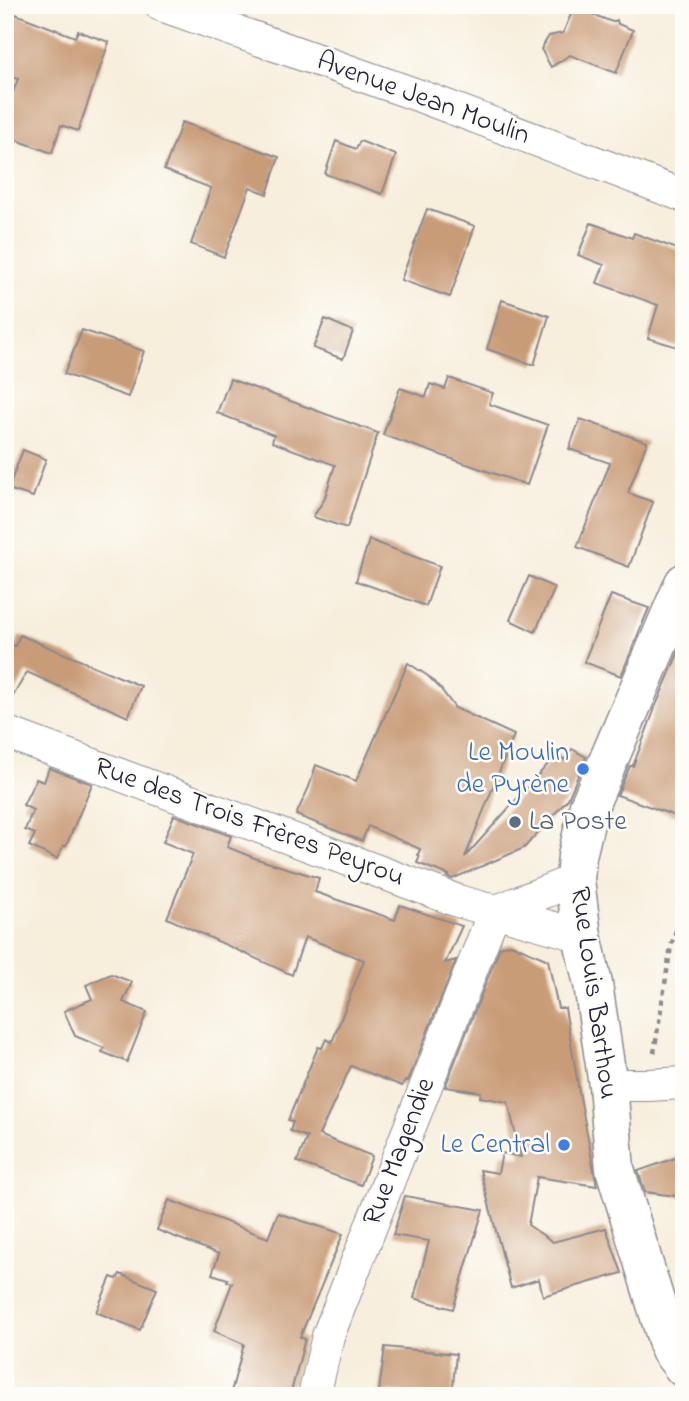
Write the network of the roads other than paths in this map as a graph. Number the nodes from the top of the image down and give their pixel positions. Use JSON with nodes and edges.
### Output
{"nodes":[{"id":1,"x":161,"y":5,"type":"edge"},
{"id":2,"x":684,"y":196,"type":"edge"},
{"id":3,"x":684,"y":583,"type":"edge"},
{"id":4,"x":5,"y":732,"type":"edge"},
{"id":5,"x":575,"y":880,"type":"junction"},
{"id":6,"x":494,"y":912,"type":"junction"},
{"id":7,"x":582,"y":936,"type":"junction"},
{"id":8,"x":684,"y":1083,"type":"edge"},
{"id":9,"x":608,"y":1085,"type":"junction"},
{"id":10,"x":684,"y":1368,"type":"edge"},
{"id":11,"x":314,"y":1396,"type":"edge"}],
"edges":[{"from":1,"to":2,"type":"street","name":"Avenue Jean Moulin"},
{"from":3,"to":5,"type":"street","name":"Rue Louis Barthou"},
{"from":4,"to":6,"type":"street","name":"Rue des Trois Frères Peyrou"},
{"from":5,"to":6,"type":"street"},
{"from":5,"to":7,"type":"street","name":"Rue Louis Barthou"},
{"from":6,"to":7,"type":"street","name":"Rue des Trois Frères Peyrou"},
{"from":6,"to":11,"type":"street","name":"Rue Magendie"},
{"from":7,"to":9,"type":"street","name":"Rue Louis Barthou"},
{"from":8,"to":9,"type":"street"},
{"from":9,"to":10,"type":"street","name":"Rue Louis Barthou"}]}
